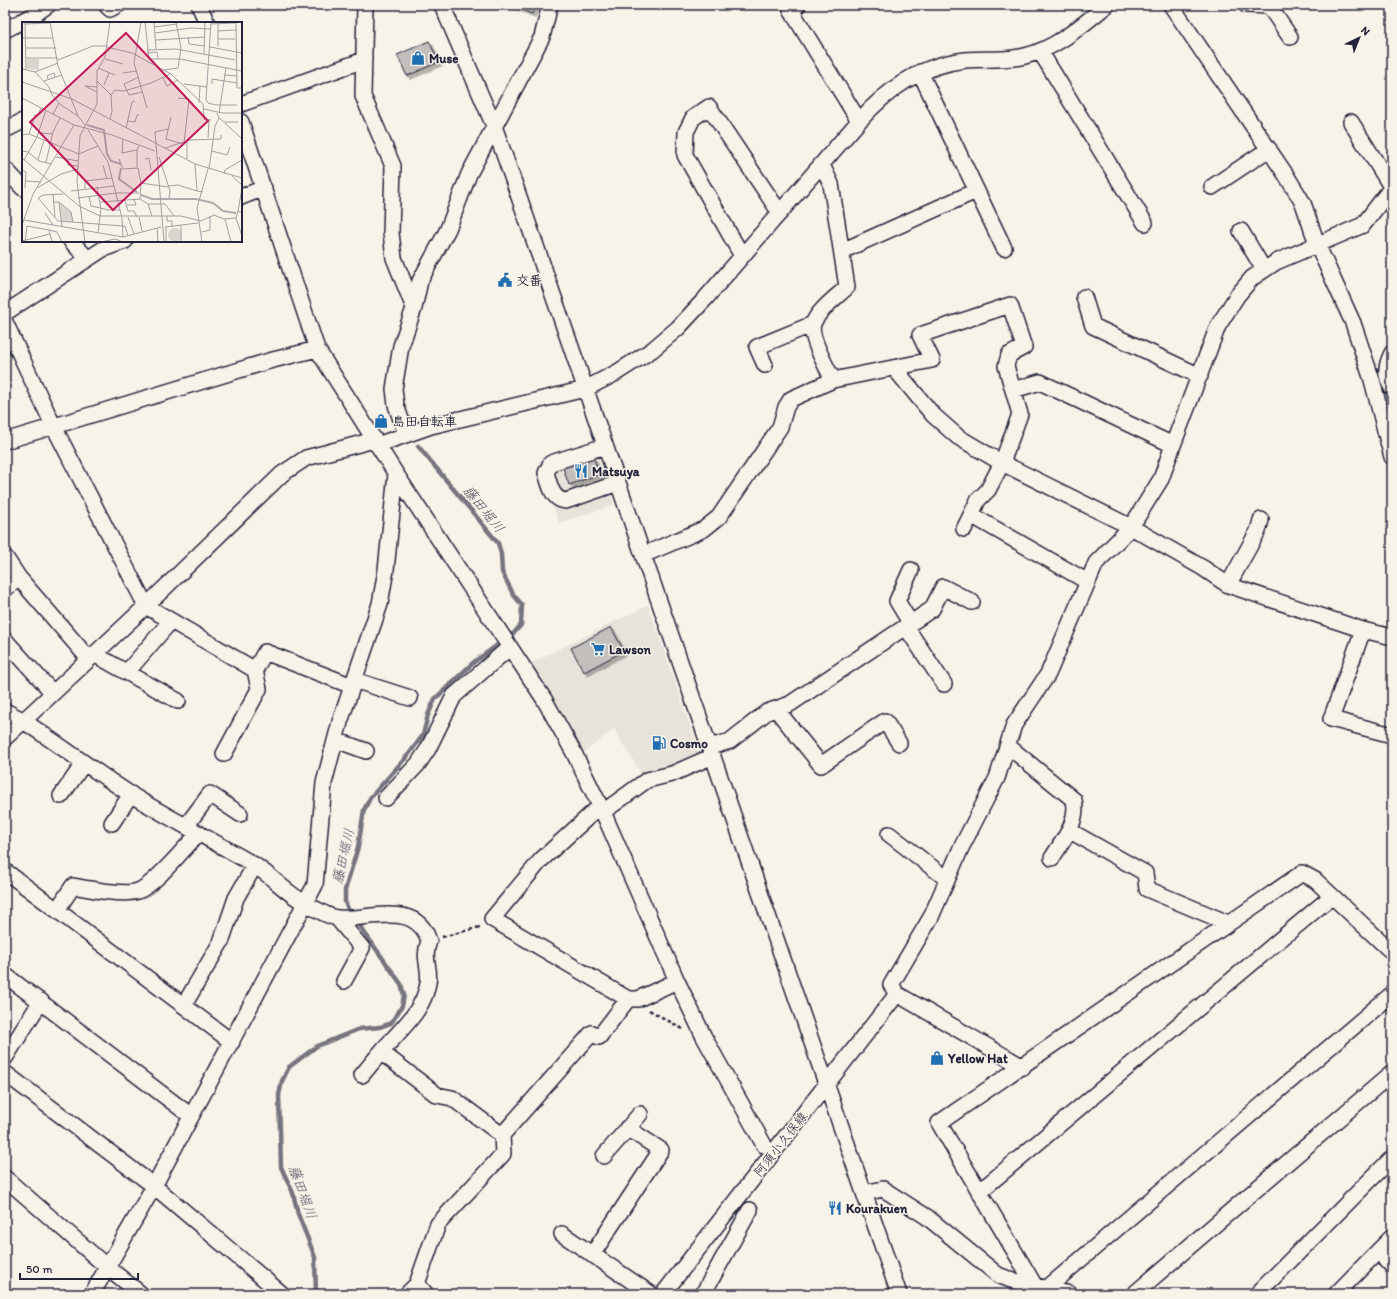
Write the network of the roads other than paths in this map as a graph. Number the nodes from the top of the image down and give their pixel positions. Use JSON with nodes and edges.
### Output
{"nodes":[{"id":1,"x":48,"y":5,"type":"edge"},
{"id":2,"x":106,"y":5,"type":"edge"},
{"id":3,"x":118,"y":5,"type":"edge"},
{"id":4,"x":199,"y":5,"type":"edge"},
{"id":5,"x":365,"y":5,"type":"edge"},
{"id":6,"x":442,"y":5,"type":"edge"},
{"id":7,"x":550,"y":5,"type":"edge"},
{"id":8,"x":798,"y":5,"type":"edge"},
{"id":9,"x":1108,"y":5,"type":"edge"},
{"id":10,"x":1171,"y":5,"type":"edge"},
{"id":11,"x":1246,"y":5,"type":"edge"},
{"id":12,"x":207,"y":22,"type":"edge"},
{"id":13,"x":5,"y":30,"type":"edge"},
{"id":14,"x":1290,"y":37,"type":"dead end"},
{"id":15,"x":1040,"y":51,"type":"junction"},
{"id":16,"x":364,"y":60,"type":"junction"},
{"id":17,"x":920,"y":72,"type":"junction"},
{"id":18,"x":242,"y":104,"type":"edge"},
{"id":19,"x":859,"y":120,"type":"junction"},
{"id":20,"x":22,"y":122,"type":"edge"},
{"id":21,"x":1351,"y":122,"type":"dead end"},
{"id":22,"x":242,"y":125,"type":"edge"},
{"id":23,"x":494,"y":126,"type":"junction"},
{"id":24,"x":5,"y":130,"type":"edge"},
{"id":25,"x":1269,"y":150,"type":"junction"},
{"id":26,"x":822,"y":165,"type":"junction"},
{"id":27,"x":5,"y":169,"type":"edge"},
{"id":28,"x":22,"y":187,"type":"edge"},
{"id":29,"x":1212,"y":187,"type":"dead end"},
{"id":30,"x":264,"y":188,"type":"junction"},
{"id":31,"x":1392,"y":188,"type":"edge"},
{"id":32,"x":976,"y":191,"type":"junction"},
{"id":33,"x":242,"y":197,"type":"edge"},
{"id":34,"x":780,"y":213,"type":"junction"},
{"id":35,"x":1145,"y":223,"type":"dead end"},
{"id":36,"x":1241,"y":231,"type":"dead end"},
{"id":37,"x":72,"y":242,"type":"edge"},
{"id":38,"x":122,"y":242,"type":"edge"},
{"id":39,"x":1317,"y":244,"type":"junction"},
{"id":40,"x":1004,"y":248,"type":"dead end"},
{"id":41,"x":842,"y":251,"type":"junction"},
{"id":42,"x":742,"y":256,"type":"junction"},
{"id":43,"x":88,"y":259,"type":"junction"},
{"id":44,"x":1264,"y":270,"type":"junction"},
{"id":45,"x":1084,"y":297,"type":"dead end"},
{"id":46,"x":414,"y":308,"type":"junction"},
{"id":47,"x":5,"y":313,"type":"edge"},
{"id":48,"x":5,"y":322,"type":"edge"},
{"id":49,"x":813,"y":324,"type":"junction"},
{"id":50,"x":317,"y":349,"type":"junction"},
{"id":51,"x":1392,"y":353,"type":"edge"},
{"id":52,"x":765,"y":365,"type":"dead end"},
{"id":53,"x":895,"y":369,"type":"junction"},
{"id":54,"x":1200,"y":376,"type":"junction"},
{"id":55,"x":833,"y":380,"type":"junction"},
{"id":56,"x":1392,"y":388,"type":"edge"},
{"id":57,"x":585,"y":389,"type":"junction"},
{"id":58,"x":1013,"y":390,"type":"junction"},
{"id":59,"x":53,"y":425,"type":"junction"},
{"id":60,"x":406,"y":434,"type":"junction"},
{"id":61,"x":5,"y":441,"type":"edge"},
{"id":62,"x":376,"y":442,"type":"junction"},
{"id":63,"x":1172,"y":445,"type":"junction"},
{"id":64,"x":605,"y":446,"type":"junction"},
{"id":65,"x":1392,"y":457,"type":"edge"},
{"id":66,"x":1002,"y":462,"type":"junction"},
{"id":67,"x":396,"y":474,"type":"junction"},
{"id":68,"x":618,"y":483,"type":"junction"},
{"id":69,"x":971,"y":515,"type":"junction"},
{"id":70,"x":1261,"y":520,"type":"dead end"},
{"id":71,"x":1131,"y":527,"type":"junction"},
{"id":72,"x":964,"y":529,"type":"dead end"},
{"id":73,"x":643,"y":555,"type":"junction"},
{"id":74,"x":5,"y":557,"type":"edge"},
{"id":75,"x":911,"y":570,"type":"dead end"},
{"id":76,"x":19,"y":578,"type":"junction"},
{"id":77,"x":1088,"y":582,"type":"junction"},
{"id":78,"x":1228,"y":585,"type":"junction"},
{"id":79,"x":5,"y":589,"type":"edge"},
{"id":80,"x":972,"y":602,"type":"dead end"},
{"id":81,"x":146,"y":606,"type":"junction"},
{"id":82,"x":170,"y":622,"type":"junction"},
{"id":83,"x":908,"y":625,"type":"junction"},
{"id":84,"x":1363,"y":630,"type":"junction"},
{"id":85,"x":1392,"y":636,"type":"edge"},
{"id":86,"x":5,"y":640,"type":"edge"},
{"id":87,"x":507,"y":642,"type":"junction"},
{"id":88,"x":91,"y":656,"type":"junction"},
{"id":89,"x":255,"y":670,"type":"junction"},
{"id":90,"x":127,"y":672,"type":"junction"},
{"id":91,"x":353,"y":683,"type":"junction"},
{"id":92,"x":944,"y":684,"type":"dead end"},
{"id":93,"x":52,"y":692,"type":"junction"},
{"id":94,"x":410,"y":698,"type":"dead end"},
{"id":95,"x":178,"y":701,"type":"dead end"},
{"id":96,"x":776,"y":709,"type":"junction"},
{"id":97,"x":5,"y":711,"type":"edge"},
{"id":98,"x":22,"y":720,"type":"junction"},
{"id":99,"x":1392,"y":735,"type":"edge"},
{"id":100,"x":5,"y":738,"type":"edge"},
{"id":101,"x":336,"y":740,"type":"junction"},
{"id":102,"x":899,"y":743,"type":"dead end"},
{"id":103,"x":1008,"y":746,"type":"junction"},
{"id":104,"x":366,"y":751,"type":"dead end"},
{"id":105,"x":711,"y":752,"type":"junction"},
{"id":106,"x":224,"y":754,"type":"dead end"},
{"id":107,"x":84,"y":763,"type":"junction"},
{"id":108,"x":131,"y":794,"type":"junction"},
{"id":109,"x":61,"y":796,"type":"dead end"},
{"id":110,"x":386,"y":798,"type":"dead end"},
{"id":111,"x":601,"y":809,"type":"junction"},
{"id":112,"x":240,"y":814,"type":"dead end"},
{"id":113,"x":112,"y":824,"type":"dead end"},
{"id":114,"x":192,"y":830,"type":"junction"},
{"id":115,"x":1070,"y":830,"type":"junction"},
{"id":116,"x":889,"y":834,"type":"dead end"},
{"id":117,"x":1052,"y":858,"type":"dead end"},
{"id":118,"x":255,"y":865,"type":"junction"},
{"id":119,"x":5,"y":871,"type":"edge"},
{"id":120,"x":947,"y":879,"type":"junction"},
{"id":121,"x":1332,"y":896,"type":"junction"},
{"id":122,"x":305,"y":904,"type":"junction"},
{"id":123,"x":57,"y":910,"type":"junction"},
{"id":124,"x":343,"y":917,"type":"junction"},
{"id":125,"x":1228,"y":923,"type":"junction"},
{"id":126,"x":1392,"y":952,"type":"edge"},
{"id":127,"x":5,"y":975,"type":"edge"},
{"id":128,"x":344,"y":981,"type":"dead end"},
{"id":129,"x":677,"y":981,"type":"junction"},
{"id":130,"x":894,"y":990,"type":"junction"},
{"id":131,"x":1392,"y":994,"type":"edge"},
{"id":132,"x":628,"y":999,"type":"junction"},
{"id":133,"x":42,"y":1001,"type":"junction"},
{"id":134,"x":184,"y":1005,"type":"junction"},
{"id":135,"x":232,"y":1042,"type":"junction"},
{"id":136,"x":380,"y":1052,"type":"junction"},
{"id":137,"x":5,"y":1058,"type":"edge"},
{"id":138,"x":1023,"y":1067,"type":"junction"},
{"id":139,"x":5,"y":1073,"type":"edge"},
{"id":140,"x":1392,"y":1073,"type":"edge"},
{"id":141,"x":362,"y":1075,"type":"dead end"},
{"id":142,"x":827,"y":1085,"type":"junction"},
{"id":143,"x":640,"y":1114,"type":"dead end"},
{"id":144,"x":191,"y":1116,"type":"junction"},
{"id":145,"x":627,"y":1128,"type":"junction"},
{"id":146,"x":502,"y":1135,"type":"junction"},
{"id":147,"x":764,"y":1145,"type":"dead end"},
{"id":148,"x":604,"y":1156,"type":"dead end"},
{"id":149,"x":1392,"y":1158,"type":"edge"},
{"id":150,"x":5,"y":1178,"type":"edge"},
{"id":151,"x":154,"y":1186,"type":"junction"},
{"id":152,"x":979,"y":1192,"type":"junction"},
{"id":153,"x":864,"y":1193,"type":"junction"},
{"id":154,"x":750,"y":1210,"type":"dead end"},
{"id":155,"x":562,"y":1234,"type":"dead end"},
{"id":156,"x":1392,"y":1237,"type":"edge"},
{"id":157,"x":1378,"y":1251,"type":"junction"},
{"id":158,"x":592,"y":1255,"type":"junction"},
{"id":159,"x":1392,"y":1266,"type":"edge"},
{"id":160,"x":107,"y":1267,"type":"junction"},
{"id":161,"x":1041,"y":1288,"type":"junction"},
{"id":162,"x":417,"y":1291,"type":"edge"},
{"id":163,"x":92,"y":1294,"type":"edge"},
{"id":164,"x":141,"y":1294,"type":"edge"},
{"id":165,"x":282,"y":1294,"type":"edge"},
{"id":166,"x":651,"y":1294,"type":"edge"},
{"id":167,"x":662,"y":1294,"type":"edge"},
{"id":168,"x":703,"y":1294,"type":"edge"},
{"id":169,"x":900,"y":1294,"type":"edge"},
{"id":170,"x":1070,"y":1294,"type":"edge"},
{"id":171,"x":1134,"y":1294,"type":"edge"},
{"id":172,"x":1257,"y":1294,"type":"edge"},
{"id":173,"x":1336,"y":1294,"type":"edge"}],
"edges":[{"from":1,"to":13,"type":"street"},
{"from":2,"to":3,"type":"street"},
{"from":4,"to":12,"type":"street"},
{"from":5,"to":16,"type":"street"},
{"from":6,"to":23,"type":"street"},
{"from":7,"to":23,"type":"street"},
{"from":8,"to":19,"type":"street"},
{"from":9,"to":15,"type":"street"},
{"from":10,"to":25,"type":"street"},
{"from":11,"to":14,"type":"street"},
{"from":15,"to":17,"type":"street"},
{"from":15,"to":35,"type":"street"},
{"from":16,"to":18,"type":"street"},
{"from":16,"to":46,"type":"street"},
{"from":17,"to":19,"type":"street"},
{"from":17,"to":32,"type":"street"},
{"from":19,"to":26,"type":"street"},
{"from":20,"to":24,"type":"street"},
{"from":21,"to":31,"type":"street"},
{"from":22,"to":30,"type":"street"},
{"from":23,"to":46,"type":"street"},
{"from":23,"to":57,"type":"street"},
{"from":25,"to":29,"type":"street"},
{"from":25,"to":39,"type":"street"},
{"from":26,"to":34,"type":"street"},
{"from":26,"to":41,"type":"street"},
{"from":27,"to":28,"type":"street"},
{"from":30,"to":33,"type":"street"},
{"from":30,"to":50,"type":"street"},
{"from":31,"to":39,"type":"street","name":"阿須小久保線"},
{"from":32,"to":40,"type":"street"},
{"from":32,"to":41,"type":"street"},
{"from":34,"to":42,"type":"street"},
{"from":34,"to":42,"type":"street"},
{"from":36,"to":44,"type":"street"},
{"from":37,"to":43,"type":"street"},
{"from":38,"to":43,"type":"street"},
{"from":39,"to":44,"type":"street","name":"阿須小久保線"},
{"from":39,"to":65,"type":"street"},
{"from":41,"to":49,"type":"street"},
{"from":42,"to":57,"type":"street"},
{"from":43,"to":47,"type":"street"},
{"from":44,"to":54,"type":"street","name":"阿須小久保線"},
{"from":45,"to":54,"type":"street"},
{"from":46,"to":60,"type":"street"},
{"from":48,"to":59,"type":"street"},
{"from":49,"to":52,"type":"street"},
{"from":49,"to":55,"type":"street"},
{"from":50,"to":59,"type":"street"},
{"from":50,"to":62,"type":"street"},
{"from":51,"to":56,"type":"street"},
{"from":53,"to":55,"type":"street"},
{"from":53,"to":58,"type":"street"},
{"from":53,"to":66,"type":"street"},
{"from":54,"to":63,"type":"street","name":"阿須小久保線"},
{"from":55,"to":73,"type":"street"},
{"from":57,"to":60,"type":"street"},
{"from":57,"to":64,"type":"street"},
{"from":58,"to":63,"type":"street"},
{"from":58,"to":66,"type":"street"},
{"from":59,"to":61,"type":"street"},
{"from":59,"to":81,"type":"street"},
{"from":60,"to":62,"type":"street"},
{"from":62,"to":67,"type":"street"},
{"from":62,"to":81,"type":"street"},
{"from":63,"to":71,"type":"street","name":"阿須小久保線"},
{"from":64,"to":68,"type":"street"},
{"from":64,"to":68,"type":"street"},
{"from":66,"to":69,"type":"street"},
{"from":66,"to":71,"type":"street"},
{"from":67,"to":87,"type":"street"},
{"from":67,"to":91,"type":"street"},
{"from":68,"to":73,"type":"street"},
{"from":69,"to":72,"type":"street"},
{"from":69,"to":77,"type":"street"},
{"from":70,"to":78,"type":"street"},
{"from":71,"to":77,"type":"street","name":"阿須小久保線"},
{"from":71,"to":78,"type":"street"},
{"from":73,"to":105,"type":"street"},
{"from":74,"to":76,"type":"street"},
{"from":75,"to":83,"type":"street"},
{"from":76,"to":79,"type":"street"},
{"from":76,"to":88,"type":"street"},
{"from":77,"to":103,"type":"street","name":"阿須小久保線"},
{"from":78,"to":84,"type":"street"},
{"from":80,"to":83,"type":"street"},
{"from":81,"to":82,"type":"street"},
{"from":81,"to":88,"type":"street"},
{"from":82,"to":89,"type":"street"},
{"from":82,"to":90,"type":"street"},
{"from":83,"to":92,"type":"street"},
{"from":83,"to":96,"type":"street"},
{"from":84,"to":85,"type":"street"},
{"from":84,"to":99,"type":"street"},
{"from":86,"to":93,"type":"street"},
{"from":87,"to":110,"type":"street"},
{"from":87,"to":111,"type":"street"},
{"from":88,"to":90,"type":"street"},
{"from":88,"to":93,"type":"street"},
{"from":89,"to":91,"type":"street"},
{"from":89,"to":106,"type":"street"},
{"from":90,"to":95,"type":"street"},
{"from":91,"to":94,"type":"street"},
{"from":91,"to":101,"type":"street"},
{"from":93,"to":98,"type":"street"},
{"from":96,"to":102,"type":"street"},
{"from":96,"to":105,"type":"street"},
{"from":97,"to":98,"type":"street"},
{"from":98,"to":100,"type":"street"},
{"from":98,"to":107,"type":"street"},
{"from":101,"to":104,"type":"street"},
{"from":101,"to":122,"type":"street"},
{"from":103,"to":115,"type":"street"},
{"from":103,"to":120,"type":"street","name":"阿須小久保線"},
{"from":105,"to":111,"type":"street"},
{"from":105,"to":142,"type":"street"},
{"from":107,"to":108,"type":"street"},
{"from":107,"to":109,"type":"street"},
{"from":108,"to":113,"type":"street"},
{"from":108,"to":114,"type":"street"},
{"from":111,"to":129,"type":"street"},
{"from":111,"to":132,"type":"street"},
{"from":112,"to":114,"type":"street"},
{"from":114,"to":118,"type":"street"},
{"from":114,"to":123,"type":"street"},
{"from":115,"to":117,"type":"street"},
{"from":115,"to":125,"type":"street"},
{"from":116,"to":120,"type":"street"},
{"from":118,"to":122,"type":"street"},
{"from":118,"to":134,"type":"street"},
{"from":119,"to":123,"type":"street"},
{"from":120,"to":130,"type":"street","name":"阿須小久保線"},
{"from":121,"to":125,"type":"street"},
{"from":121,"to":126,"type":"street"},
{"from":121,"to":152,"type":"street"},
{"from":122,"to":124,"type":"street"},
{"from":122,"to":135,"type":"street"},
{"from":123,"to":134,"type":"street"},
{"from":124,"to":128,"type":"street"},
{"from":124,"to":136,"type":"street"},
{"from":125,"to":138,"type":"street"},
{"from":127,"to":133,"type":"street"},
{"from":129,"to":132,"type":"street"},
{"from":129,"to":147,"type":"street"},
{"from":130,"to":138,"type":"street"},
{"from":130,"to":142,"type":"street","name":"阿須小久保線"},
{"from":131,"to":161,"type":"street"},
{"from":132,"to":146,"type":"street"},
{"from":133,"to":137,"type":"street"},
{"from":133,"to":144,"type":"street"},
{"from":134,"to":135,"type":"street"},
{"from":135,"to":144,"type":"street"},
{"from":136,"to":141,"type":"street"},
{"from":136,"to":146,"type":"street"},
{"from":138,"to":152,"type":"street"},
{"from":139,"to":151,"type":"street"},
{"from":140,"to":171,"type":"street"},
{"from":142,"to":153,"type":"street"},
{"from":142,"to":167,"type":"street","name":"阿須小久保線"},
{"from":143,"to":145,"type":"street"},
{"from":144,"to":151,"type":"street"},
{"from":145,"to":148,"type":"street"},
{"from":145,"to":158,"type":"street"},
{"from":146,"to":162,"type":"street"},
{"from":149,"to":172,"type":"street"},
{"from":150,"to":160,"type":"street"},
{"from":151,"to":160,"type":"street"},
{"from":151,"to":165,"type":"street"},
{"from":152,"to":161,"type":"street"},
{"from":153,"to":161,"type":"street"},
{"from":153,"to":169,"type":"street"},
{"from":154,"to":168,"type":"street"},
{"from":155,"to":158,"type":"street"},
{"from":156,"to":157,"type":"street"},
{"from":157,"to":159,"type":"street"},
{"from":157,"to":173,"type":"street"},
{"from":158,"to":166,"type":"street"},
{"from":160,"to":163,"type":"street"},
{"from":160,"to":164,"type":"street"},
{"from":161,"to":170,"type":"street"}]}
